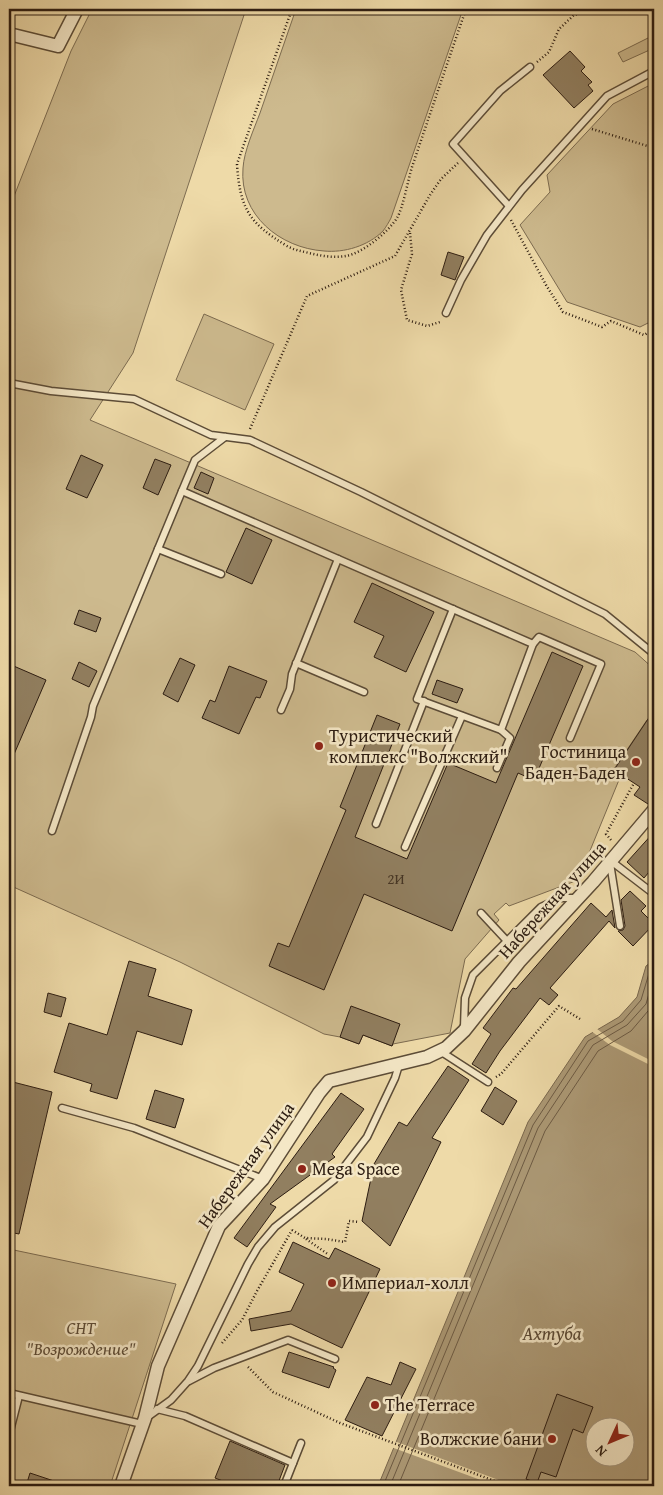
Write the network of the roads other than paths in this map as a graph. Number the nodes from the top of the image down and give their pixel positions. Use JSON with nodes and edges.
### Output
{"nodes":[{"id":1,"x":76,"y":9,"type":"edge"},
{"id":2,"x":9,"y":34,"type":"edge"},
{"id":3,"x":530,"y":67,"type":"road end"},
{"id":4,"x":654,"y":71,"type":"edge"},
{"id":5,"x":508,"y":208,"type":"junction"},
{"id":6,"x":446,"y":313,"type":"road end"},
{"id":7,"x":9,"y":383,"type":"edge"},
{"id":8,"x":226,"y":437,"type":"junction"},
{"id":9,"x":182,"y":491,"type":"junction"},
{"id":10,"x":158,"y":548,"type":"junction"},
{"id":11,"x":338,"y":559,"type":"junction"},
{"id":12,"x":221,"y":574,"type":"dead end"},
{"id":13,"x":453,"y":609,"type":"junction"},
{"id":14,"x":533,"y":644,"type":"junction"},
{"id":15,"x":654,"y":654,"type":"edge"},
{"id":16,"x":296,"y":663,"type":"junction"},
{"id":17,"x":364,"y":692,"type":"dead end"},
{"id":18,"x":424,"y":701,"type":"junction"},
{"id":19,"x":281,"y":710,"type":"dead end"},
{"id":20,"x":462,"y":716,"type":"junction"},
{"id":21,"x":501,"y":730,"type":"junction"},
{"id":22,"x":570,"y":738,"type":"dead end"},
{"id":23,"x":497,"y":768,"type":"dead end"},
{"id":24,"x":654,"y":810,"type":"edge"},
{"id":25,"x":376,"y":824,"type":"dead end"},
{"id":26,"x":52,"y":831,"type":"dead end"},
{"id":27,"x":405,"y":847,"type":"dead end"},
{"id":28,"x":611,"y":861,"type":"junction"},
{"id":29,"x":654,"y":894,"type":"edge"},
{"id":30,"x":578,"y":898,"type":"junction"},
{"id":31,"x":481,"y":913,"type":"dead end"},
{"id":32,"x":620,"y":926,"type":"dead end"},
{"id":33,"x":507,"y":941,"type":"junction"},
{"id":34,"x":464,"y":1031,"type":"junction"},
{"id":35,"x":440,"y":1051,"type":"junction"},
{"id":36,"x":399,"y":1063,"type":"junction"},
{"id":37,"x":488,"y":1082,"type":"road end"},
{"id":38,"x":62,"y":1108,"type":"dead end"},
{"id":39,"x":263,"y":1179,"type":"junction"},
{"id":40,"x":335,"y":1359,"type":"dead end"},
{"id":41,"x":188,"y":1381,"type":"junction"},
{"id":42,"x":9,"y":1393,"type":"edge"},
{"id":43,"x":19,"y":1396,"type":"junction"},
{"id":44,"x":157,"y":1409,"type":"junction"},
{"id":45,"x":143,"y":1421,"type":"junction"},
{"id":46,"x":9,"y":1435,"type":"edge"},
{"id":47,"x":301,"y":1443,"type":"dead end"},
{"id":48,"x":293,"y":1463,"type":"junction"},
{"id":49,"x":120,"y":1486,"type":"edge"},
{"id":50,"x":284,"y":1486,"type":"edge"}],
"edges":[{"from":1,"to":2,"type":"street"},
{"from":3,"to":5,"type":"lane"},
{"from":4,"to":5,"type":"lane"},
{"from":5,"to":6,"type":"lane"},
{"from":7,"to":8,"type":"lane"},
{"from":8,"to":9,"type":"lane"},
{"from":8,"to":15,"type":"lane"},
{"from":9,"to":10,"type":"lane"},
{"from":9,"to":11,"type":"lane"},
{"from":10,"to":12,"type":"lane"},
{"from":10,"to":26,"type":"lane"},
{"from":11,"to":13,"type":"lane"},
{"from":11,"to":16,"type":"lane"},
{"from":13,"to":14,"type":"lane"},
{"from":13,"to":18,"type":"lane"},
{"from":14,"to":21,"type":"lane"},
{"from":14,"to":22,"type":"lane"},
{"from":16,"to":17,"type":"lane"},
{"from":16,"to":19,"type":"lane"},
{"from":18,"to":20,"type":"lane"},
{"from":18,"to":25,"type":"lane"},
{"from":20,"to":21,"type":"lane"},
{"from":20,"to":27,"type":"lane"},
{"from":21,"to":23,"type":"lane"},
{"from":24,"to":28,"type":"street","name":"Набережная улица"},
{"from":28,"to":29,"type":"lane"},
{"from":28,"to":30,"type":"street","name":"Набережная улица"},
{"from":28,"to":32,"type":"lane"},
{"from":30,"to":33,"type":"lane"},
{"from":30,"to":34,"type":"street","name":"Набережная улица"},
{"from":31,"to":33,"type":"lane"},
{"from":33,"to":34,"type":"lane"},
{"from":34,"to":35,"type":"street","name":"Набережная улица"},
{"from":35,"to":36,"type":"street","name":"Набережная улица"},
{"from":35,"to":37,"type":"lane"},
{"from":36,"to":39,"type":"street","name":"Набережная улица"},
{"from":36,"to":41,"type":"lane"},
{"from":38,"to":39,"type":"lane"},
{"from":39,"to":45,"type":"street","name":"Набережная улица"},
{"from":40,"to":41,"type":"lane"},
{"from":41,"to":44,"type":"lane"},
{"from":42,"to":43,"type":"lane"},
{"from":43,"to":45,"type":"lane"},
{"from":43,"to":46,"type":"lane"},
{"from":44,"to":45,"type":"lane"},
{"from":44,"to":48,"type":"lane"},
{"from":45,"to":49,"type":"street","name":"Набережная улица"},
{"from":47,"to":48,"type":"lane"},
{"from":48,"to":50,"type":"lane"}]}
